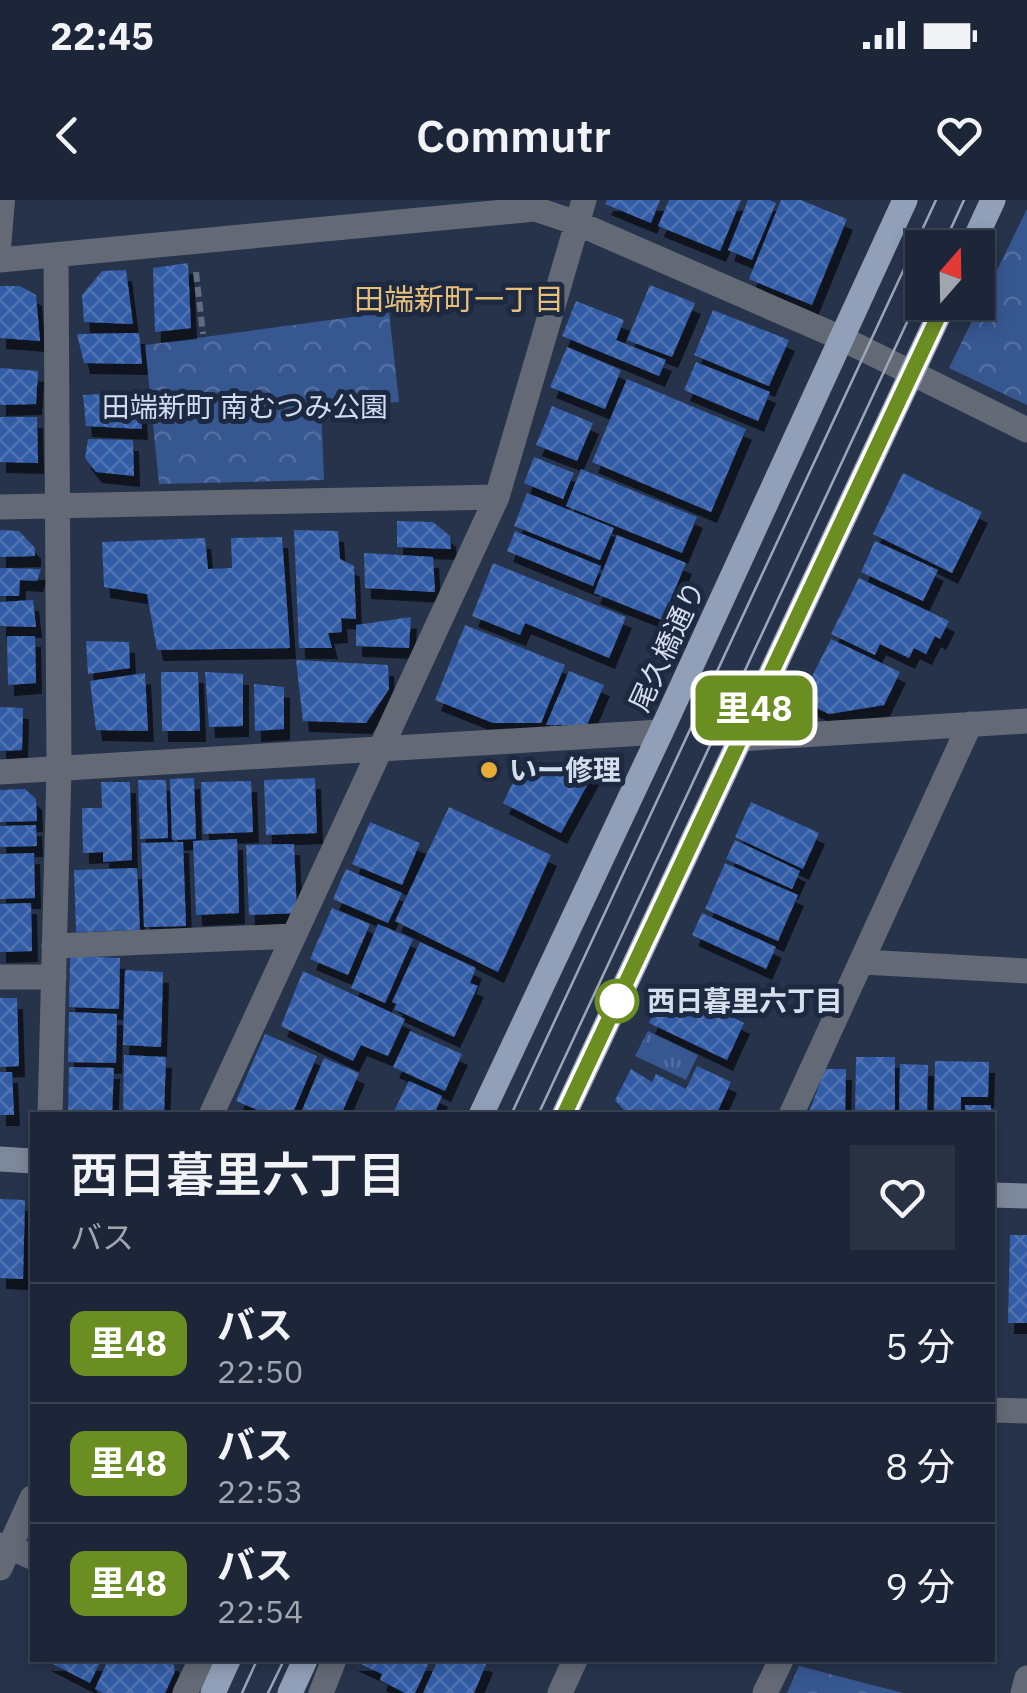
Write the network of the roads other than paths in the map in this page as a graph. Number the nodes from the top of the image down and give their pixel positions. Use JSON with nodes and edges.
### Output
{"nodes":[{"id":1,"x":5,"y":200,"type":"edge"},
{"id":2,"x":906,"y":200,"type":"edge"},
{"id":3,"x":992,"y":200,"type":"edge"},
{"id":4,"x":581,"y":212,"type":"edge"},
{"id":5,"x":978,"y":230,"type":"edge"},
{"id":6,"x":56,"y":256,"type":"junction"},
{"id":7,"x":0,"y":260,"type":"edge"},
{"id":8,"x":937,"y":320,"type":"edge"},
{"id":9,"x":842,"y":338,"type":"junction"},
{"id":10,"x":912,"y":374,"type":"junction"},
{"id":11,"x":1027,"y":430,"type":"edge"},
{"id":12,"x":497,"y":497,"type":"junction"},
{"id":13,"x":0,"y":506,"type":"edge"},
{"id":14,"x":58,"y":506,"type":"junction"},
{"id":15,"x":1027,"y":722,"type":"edge"},
{"id":16,"x":970,"y":724,"type":"junction"},
{"id":17,"x":661,"y":732,"type":"junction"},
{"id":18,"x":739,"y":739,"type":"junction"},
{"id":19,"x":381,"y":750,"type":"junction"},
{"id":20,"x":59,"y":769,"type":"junction"},
{"id":21,"x":0,"y":772,"type":"edge"},
{"id":22,"x":294,"y":936,"type":"junction"},
{"id":23,"x":54,"y":946,"type":"junction"},
{"id":24,"x":862,"y":962,"type":"junction"},
{"id":25,"x":1027,"y":971,"type":"edge"},
{"id":26,"x":0,"y":977,"type":"edge"},
{"id":27,"x":54,"y":977,"type":"junction"},
{"id":28,"x":50,"y":1112,"type":"edge"},
{"id":29,"x":211,"y":1112,"type":"edge"},
{"id":30,"x":482,"y":1112,"type":"edge"},
{"id":31,"x":565,"y":1112,"type":"edge"},
{"id":32,"x":792,"y":1112,"type":"edge"},
{"id":33,"x":0,"y":1160,"type":"edge"},
{"id":34,"x":30,"y":1160,"type":"edge"},
{"id":35,"x":995,"y":1195,"type":"edge"},
{"id":36,"x":1027,"y":1196,"type":"edge"},
{"id":37,"x":995,"y":1410,"type":"edge"},
{"id":38,"x":1027,"y":1411,"type":"edge"},
{"id":39,"x":30,"y":1503,"type":"edge"},
{"id":40,"x":11,"y":1554,"type":"edge"},
{"id":41,"x":200,"y":1662,"type":"edge"},
{"id":42,"x":227,"y":1662,"type":"edge"},
{"id":43,"x":305,"y":1662,"type":"edge"},
{"id":44,"x":333,"y":1662,"type":"edge"},
{"id":45,"x":575,"y":1662,"type":"edge"},
{"id":46,"x":780,"y":1662,"type":"edge"},
{"id":47,"x":1027,"y":1678,"type":"edge"},
{"id":48,"x":185,"y":1693,"type":"edge"},
{"id":49,"x":213,"y":1693,"type":"edge"},
{"id":50,"x":290,"y":1693,"type":"edge"},
{"id":51,"x":320,"y":1693,"type":"edge"},
{"id":52,"x":560,"y":1693,"type":"edge"},
{"id":53,"x":766,"y":1693,"type":"edge"},
{"id":54,"x":1024,"y":1693,"type":"edge"}],
"edges":[{"from":1,"to":7,"type":"lane"},
{"from":2,"to":9,"type":"main road","name":"尾久橋通り"},
{"from":3,"to":5,"type":"main road"},
{"from":4,"to":6,"type":"street"},
{"from":4,"to":9,"type":"street"},
{"from":4,"to":12,"type":"street"},
{"from":6,"to":7,"type":"street"},
{"from":6,"to":14,"type":"street"},
{"from":8,"to":10,"type":"main road"},
{"from":9,"to":10,"type":"street"},
{"from":9,"to":17,"type":"main road","name":"尾久橋通り"},
{"from":10,"to":11,"type":"street"},
{"from":10,"to":18,"type":"main road"},
{"from":12,"to":14,"type":"street"},
{"from":12,"to":19,"type":"street"},
{"from":13,"to":14,"type":"street"},
{"from":14,"to":20,"type":"street"},
{"from":15,"to":16,"type":"street"},
{"from":16,"to":18,"type":"street"},
{"from":16,"to":24,"type":"street"},
{"from":17,"to":19,"type":"street"},
{"from":17,"to":30,"type":"main road","name":"尾久橋通り"},
{"from":18,"to":31,"type":"main road"},
{"from":19,"to":20,"type":"street"},
{"from":19,"to":22,"type":"street"},
{"from":20,"to":21,"type":"street"},
{"from":20,"to":23,"type":"street"},
{"from":22,"to":23,"type":"street"},
{"from":22,"to":29,"type":"street"},
{"from":23,"to":27,"type":"street"},
{"from":24,"to":25,"type":"street"},
{"from":24,"to":32,"type":"street"},
{"from":26,"to":27,"type":"street"},
{"from":27,"to":28,"type":"street"},
{"from":33,"to":34,"type":"street"},
{"from":35,"to":36,"type":"street"},
{"from":37,"to":38,"type":"street"},
{"from":39,"to":40,"type":"street"},
{"from":41,"to":48,"type":"street"},
{"from":42,"to":49,"type":"main road"},
{"from":43,"to":50,"type":"main road"},
{"from":44,"to":51,"type":"street"},
{"from":45,"to":52,"type":"street"},
{"from":46,"to":53,"type":"street"},
{"from":47,"to":54,"type":"street"}]}
